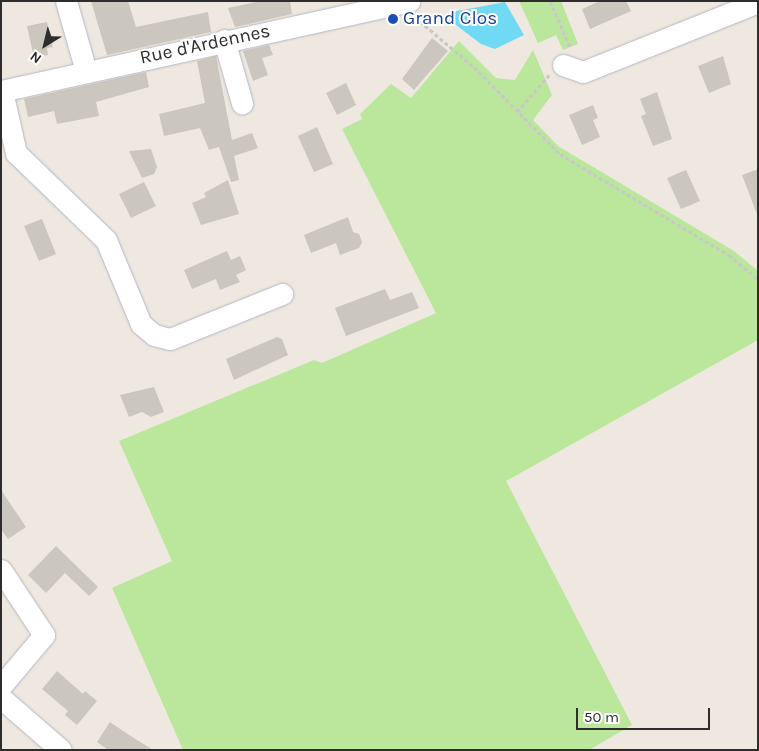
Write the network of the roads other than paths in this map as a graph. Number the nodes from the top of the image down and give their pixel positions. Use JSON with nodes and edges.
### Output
{"nodes":[{"id":1,"x":66,"y":1,"type":"edge"},
{"id":2,"x":404,"y":3,"type":"edge"},
{"id":3,"x":756,"y":4,"type":"edge"},
{"id":4,"x":224,"y":40,"type":"junction"},
{"id":5,"x":566,"y":56,"type":"road end"},
{"id":6,"x":86,"y":72,"type":"junction"},
{"id":7,"x":2,"y":91,"type":"edge"},
{"id":8,"x":242,"y":103,"type":"dead end"},
{"id":9,"x":282,"y":294,"type":"dead end"},
{"id":10,"x":1,"y":570,"type":"edge"},
{"id":11,"x":1,"y":686,"type":"edge"},
{"id":12,"x":1,"y":698,"type":"edge"},
{"id":13,"x":61,"y":750,"type":"edge"}],
"edges":[{"from":1,"to":6,"type":"street"},
{"from":2,"to":4,"type":"street","name":"Rue d'Ardennes"},
{"from":3,"to":5,"type":"street"},
{"from":4,"to":6,"type":"street","name":"Rue d'Ardennes"},
{"from":4,"to":8,"type":"street"},
{"from":6,"to":7,"type":"street","name":"Rue d'Ardennes"},
{"from":7,"to":9,"type":"street"},
{"from":10,"to":11,"type":"street"},
{"from":12,"to":13,"type":"street"}]}
